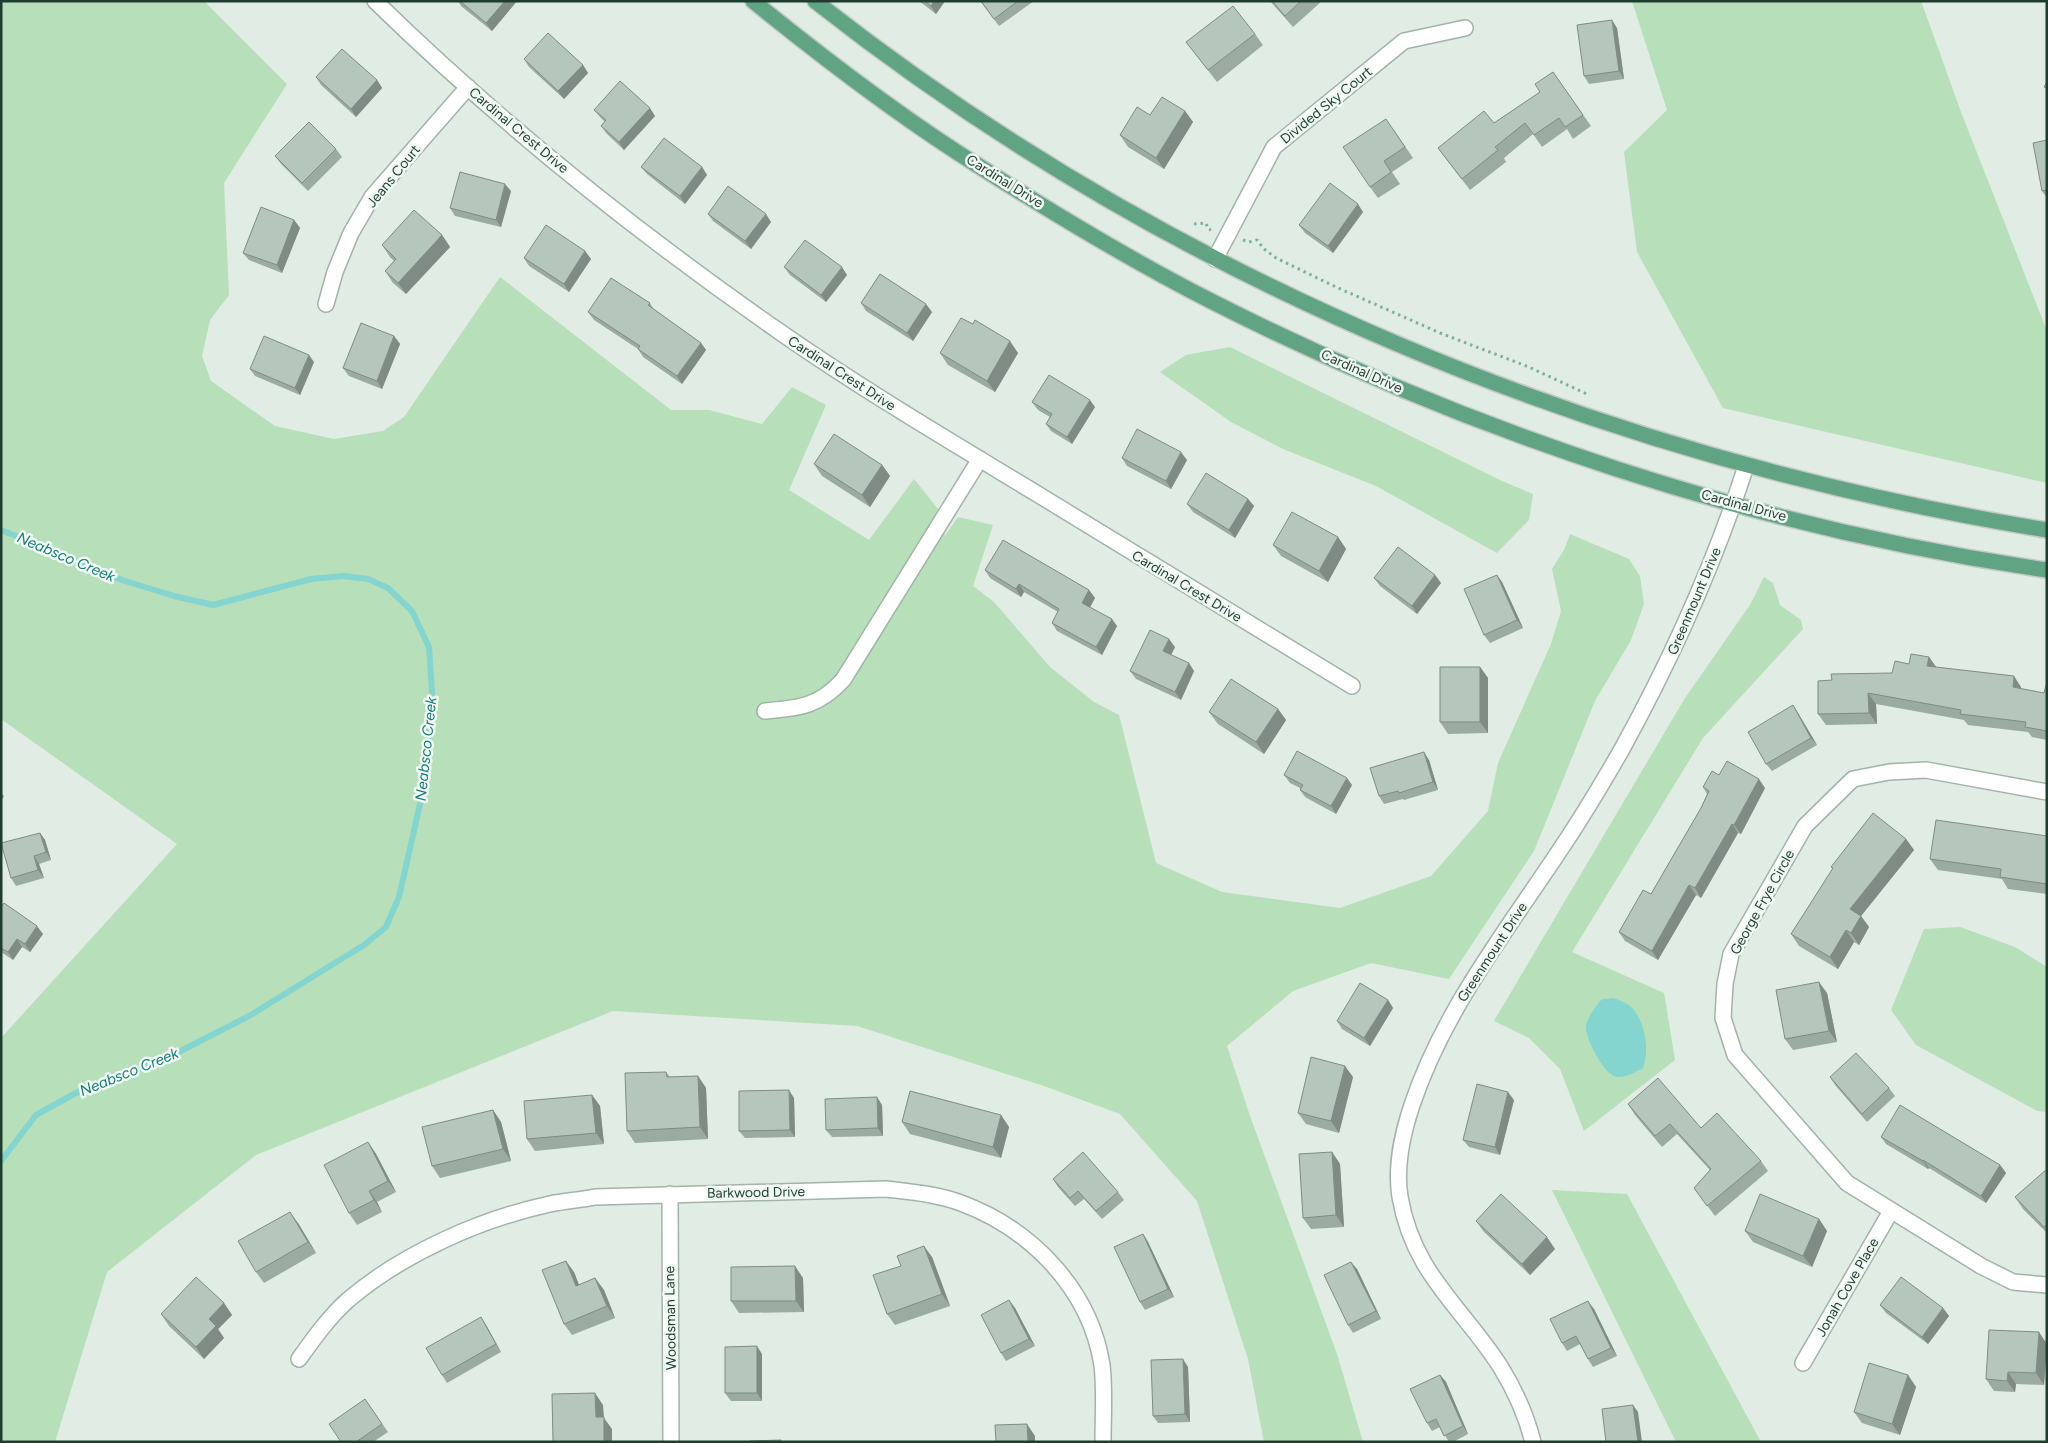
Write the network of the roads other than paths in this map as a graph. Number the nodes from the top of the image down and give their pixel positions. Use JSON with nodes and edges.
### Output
{"nodes":[{"id":1,"x":375,"y":1,"type":"edge"},
{"id":2,"x":752,"y":1,"type":"edge"},
{"id":3,"x":815,"y":1,"type":"edge"},
{"id":4,"x":1465,"y":28,"type":"dead end"},
{"id":5,"x":468,"y":87,"type":"junction"},
{"id":6,"x":1215,"y":259,"type":"junction"},
{"id":7,"x":326,"y":304,"type":"dead end"},
{"id":8,"x":980,"y":459,"type":"junction"},
{"id":9,"x":1746,"y":466,"type":"junction"},
{"id":10,"x":1734,"y":503,"type":"junction"},
{"id":11,"x":2047,"y":530,"type":"edge"},
{"id":12,"x":2047,"y":570,"type":"edge"},
{"id":13,"x":1352,"y":686,"type":"dead end"},
{"id":14,"x":765,"y":711,"type":"dead end"},
{"id":15,"x":2047,"y":792,"type":"edge"},
{"id":16,"x":670,"y":1194,"type":"junction"},
{"id":17,"x":1891,"y":1211,"type":"junction"},
{"id":18,"x":2047,"y":1285,"type":"edge"},
{"id":19,"x":299,"y":1358,"type":"dead end"},
{"id":20,"x":1803,"y":1363,"type":"dead end"},
{"id":21,"x":671,"y":1442,"type":"edge"},
{"id":22,"x":1103,"y":1442,"type":"edge"},
{"id":23,"x":1533,"y":1442,"type":"edge"}],
"edges":[{"from":1,"to":5,"type":"street","name":"Cardinal Crest Drive"},
{"from":2,"to":10,"type":"main road","name":"Cardinal Drive"},
{"from":3,"to":6,"type":"main road"},
{"from":4,"to":6,"type":"street","name":"Divided Sky Court"},
{"from":5,"to":7,"type":"street","name":"Jeans Court"},
{"from":5,"to":8,"type":"street","name":"Cardinal Crest Drive"},
{"from":6,"to":9,"type":"main road"},
{"from":8,"to":13,"type":"street","name":"Cardinal Crest Drive"},
{"from":8,"to":14,"type":"street"},
{"from":9,"to":10,"type":"street","name":"Greenmount Drive"},
{"from":9,"to":11,"type":"main road"},
{"from":10,"to":12,"type":"main road","name":"Cardinal Drive"},
{"from":10,"to":23,"type":"street","name":"Greenmount Drive"},
{"from":15,"to":17,"type":"street","name":"George Frye Circle"},
{"from":16,"to":19,"type":"street","name":"Barkwood Drive"},
{"from":16,"to":21,"type":"street","name":"Woodsman Lane"},
{"from":16,"to":22,"type":"street","name":"Barkwood Drive"},
{"from":17,"to":18,"type":"street","name":"George Frye Circle"},
{"from":17,"to":20,"type":"street","name":"Jonah Cove Place"}]}
